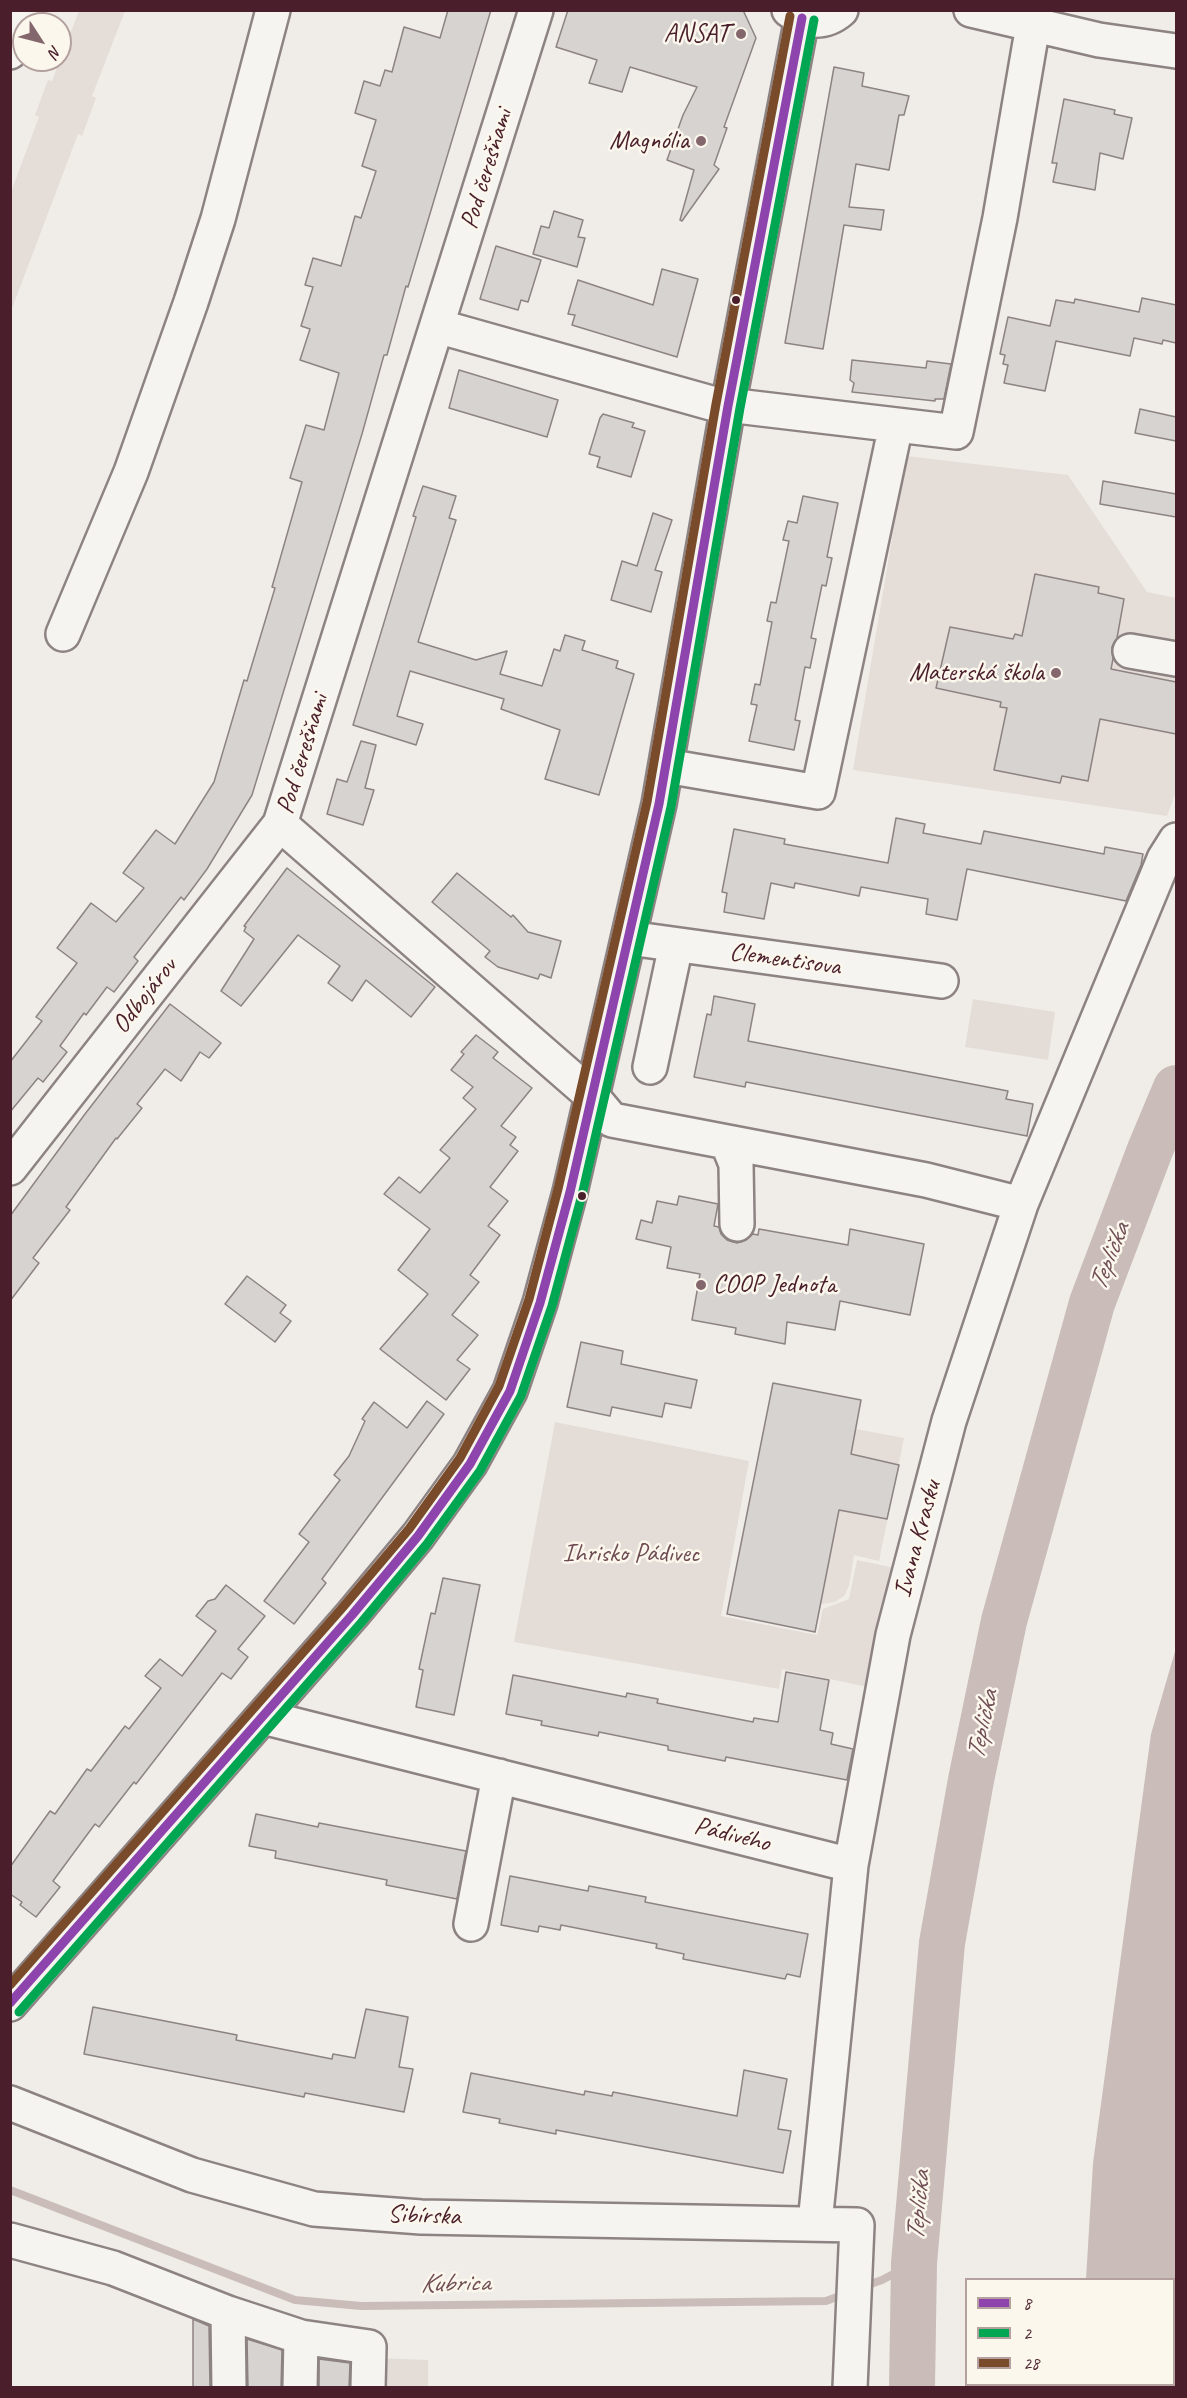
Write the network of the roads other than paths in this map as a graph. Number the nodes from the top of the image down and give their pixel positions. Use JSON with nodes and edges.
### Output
{"nodes":[{"id":1,"x":26,"y":10,"type":"edge"},
{"id":2,"x":273,"y":10,"type":"edge"},
{"id":3,"x":536,"y":10,"type":"edge"},
{"id":4,"x":841,"y":10,"type":"edge"},
{"id":5,"x":971,"y":10,"type":"edge"},
{"id":6,"x":795,"y":14,"type":"edge"},
{"id":7,"x":1033,"y":25,"type":"junction"},
{"id":8,"x":1096,"y":25,"type":"edge"},
{"id":9,"x":1176,"y":51,"type":"edge"},
{"id":10,"x":10,"y":52,"type":"edge"},
{"id":11,"x":437,"y":326,"type":"junction"},
{"id":12,"x":728,"y":406,"type":"junction"},
{"id":13,"x":896,"y":425,"type":"junction"},
{"id":14,"x":63,"y":634,"type":"dead end"},
{"id":15,"x":1130,"y":651,"type":"dead end"},
{"id":16,"x":1176,"y":659,"type":"edge"},
{"id":17,"x":666,"y":766,"type":"junction"},
{"id":18,"x":280,"y":824,"type":"junction"},
{"id":19,"x":1172,"y":852,"type":"edge"},
{"id":20,"x":628,"y":938,"type":"junction"},
{"id":21,"x":676,"y":945,"type":"junction"},
{"id":22,"x":942,"y":981,"type":"dead end"},
{"id":23,"x":650,"y":1067,"type":"dead end"},
{"id":24,"x":591,"y":1095,"type":"junction"},
{"id":25,"x":727,"y":1142,"type":"junction"},
{"id":26,"x":10,"y":1168,"type":"edge"},
{"id":27,"x":1021,"y":1204,"type":"junction"},
{"id":28,"x":737,"y":1224,"type":"dead end"},
{"id":29,"x":263,"y":1717,"type":"junction"},
{"id":30,"x":500,"y":1776,"type":"junction"},
{"id":31,"x":851,"y":1865,"type":"junction"},
{"id":32,"x":471,"y":1924,"type":"dead end"},
{"id":33,"x":10,"y":2004,"type":"edge"},
{"id":34,"x":10,"y":2103,"type":"edge"},
{"id":35,"x":814,"y":2223,"type":"junction"},
{"id":36,"x":10,"y":2240,"type":"edge"},
{"id":37,"x":228,"y":2313,"type":"junction"},
{"id":38,"x":302,"y":2337,"type":"junction"},
{"id":39,"x":229,"y":2388,"type":"edge"},
{"id":40,"x":300,"y":2388,"type":"edge"},
{"id":41,"x":368,"y":2388,"type":"edge"},
{"id":42,"x":850,"y":2388,"type":"edge"}],
"edges":[{"from":1,"to":10,"type":"street"},
{"from":2,"to":14,"type":"street"},
{"from":3,"to":11,"type":"street","name":"Pod čerešňami"},
{"from":4,"to":6,"type":"street"},
{"from":5,"to":7,"type":"street"},
{"from":6,"to":12,"type":"street"},
{"from":7,"to":8,"type":"street"},
{"from":7,"to":13,"type":"street"},
{"from":8,"to":9,"type":"street"},
{"from":11,"to":12,"type":"street"},
{"from":11,"to":18,"type":"street","name":"Pod čerešňami"},
{"from":12,"to":13,"type":"street"},
{"from":12,"to":17,"type":"street"},
{"from":13,"to":17,"type":"street"},
{"from":15,"to":16,"type":"street"},
{"from":17,"to":20,"type":"street"},
{"from":18,"to":24,"type":"street","name":"Pod čerešňami"},
{"from":18,"to":26,"type":"street","name":"Odbojárov"},
{"from":19,"to":27,"type":"street","name":"Ivana Krasku"},
{"from":20,"to":21,"type":"street","name":"Clementisova"},
{"from":20,"to":24,"type":"street"},
{"from":21,"to":22,"type":"street","name":"Clementisova"},
{"from":21,"to":23,"type":"street"},
{"from":24,"to":25,"type":"street"},
{"from":24,"to":29,"type":"street"},
{"from":25,"to":27,"type":"street"},
{"from":25,"to":28,"type":"street"},
{"from":27,"to":31,"type":"street","name":"Ivana Krasku"},
{"from":29,"to":30,"type":"street","name":"Pádivého"},
{"from":29,"to":33,"type":"street"},
{"from":30,"to":31,"type":"street","name":"Pádivého"},
{"from":30,"to":32,"type":"street"},
{"from":31,"to":35,"type":"street"},
{"from":34,"to":35,"type":"street","name":"Sibírska"},
{"from":35,"to":42,"type":"street","name":"Sibírska"},
{"from":36,"to":37,"type":"street"},
{"from":37,"to":38,"type":"street"},
{"from":37,"to":39,"type":"street"},
{"from":38,"to":40,"type":"street"},
{"from":38,"to":41,"type":"street"}]}
